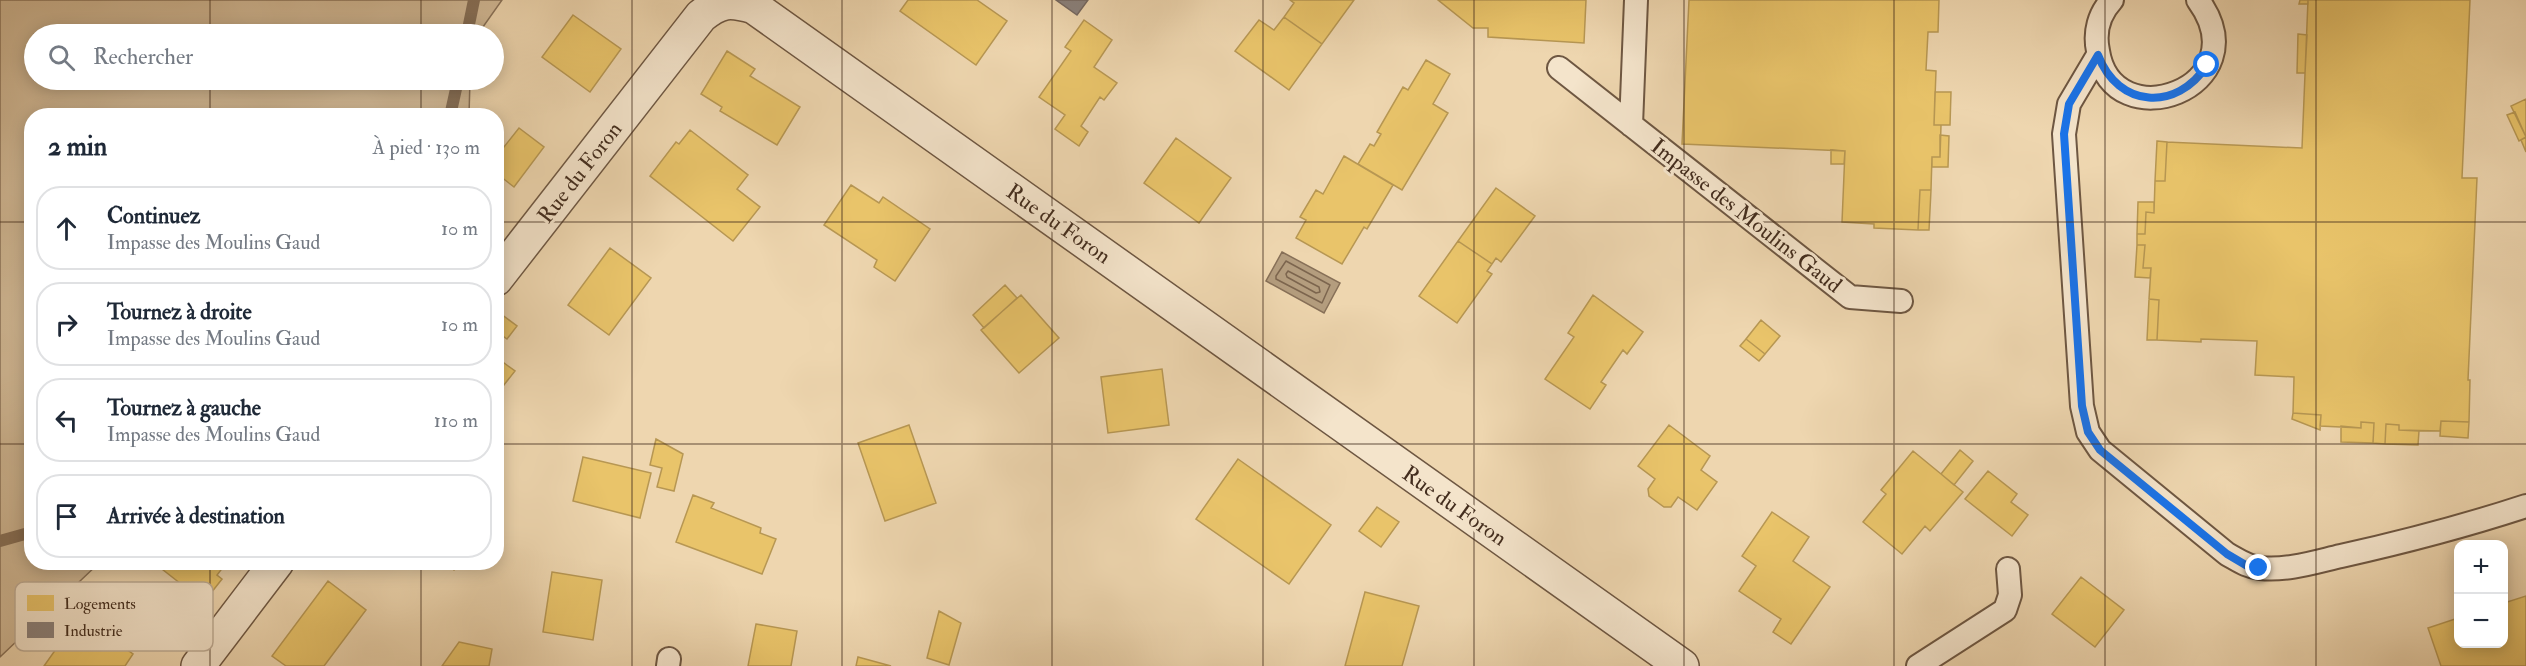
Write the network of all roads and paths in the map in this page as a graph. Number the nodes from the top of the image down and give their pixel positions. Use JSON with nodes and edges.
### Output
{"nodes":[{"id":1,"x":1636,"y":0,"type":"edge"},
{"id":2,"x":2112,"y":0,"type":"edge"},
{"id":3,"x":2198,"y":0,"type":"edge"},
{"id":4,"x":2098,"y":55,"type":"junction"},
{"id":5,"x":1559,"y":68,"type":"dead end"},
{"id":6,"x":1631,"y":125,"type":"junction"},
{"id":7,"x":504,"y":269,"type":"edge"},
{"id":8,"x":1901,"y":301,"type":"dead end"},
{"id":9,"x":2526,"y":506,"type":"edge"},
{"id":10,"x":2008,"y":569,"type":"dead end"},
{"id":11,"x":271,"y":570,"type":"edge"},
{"id":12,"x":213,"y":646,"type":"edge"},
{"id":13,"x":209,"y":651,"type":"edge"},
{"id":14,"x":198,"y":666,"type":"edge"},
{"id":15,"x":1682,"y":666,"type":"edge"},
{"id":16,"x":1918,"y":666,"type":"edge"}],
"edges":[{"from":1,"to":6,"type":"lane","name":"Impasse des Moulins Gaud"},
{"from":2,"to":4,"type":"lane"},
{"from":3,"to":4,"type":"lane"},
{"from":4,"to":9,"type":"lane"},
{"from":5,"to":6,"type":"lane","name":"Impasse des Moulins Gaud"},
{"from":6,"to":8,"type":"lane","name":"Impasse des Moulins Gaud"},
{"from":7,"to":15,"type":"street","name":"Rue du Foron"},
{"from":10,"to":16,"type":"lane"},
{"from":11,"to":12,"type":"street"},
{"from":13,"to":14,"type":"street"}]}
